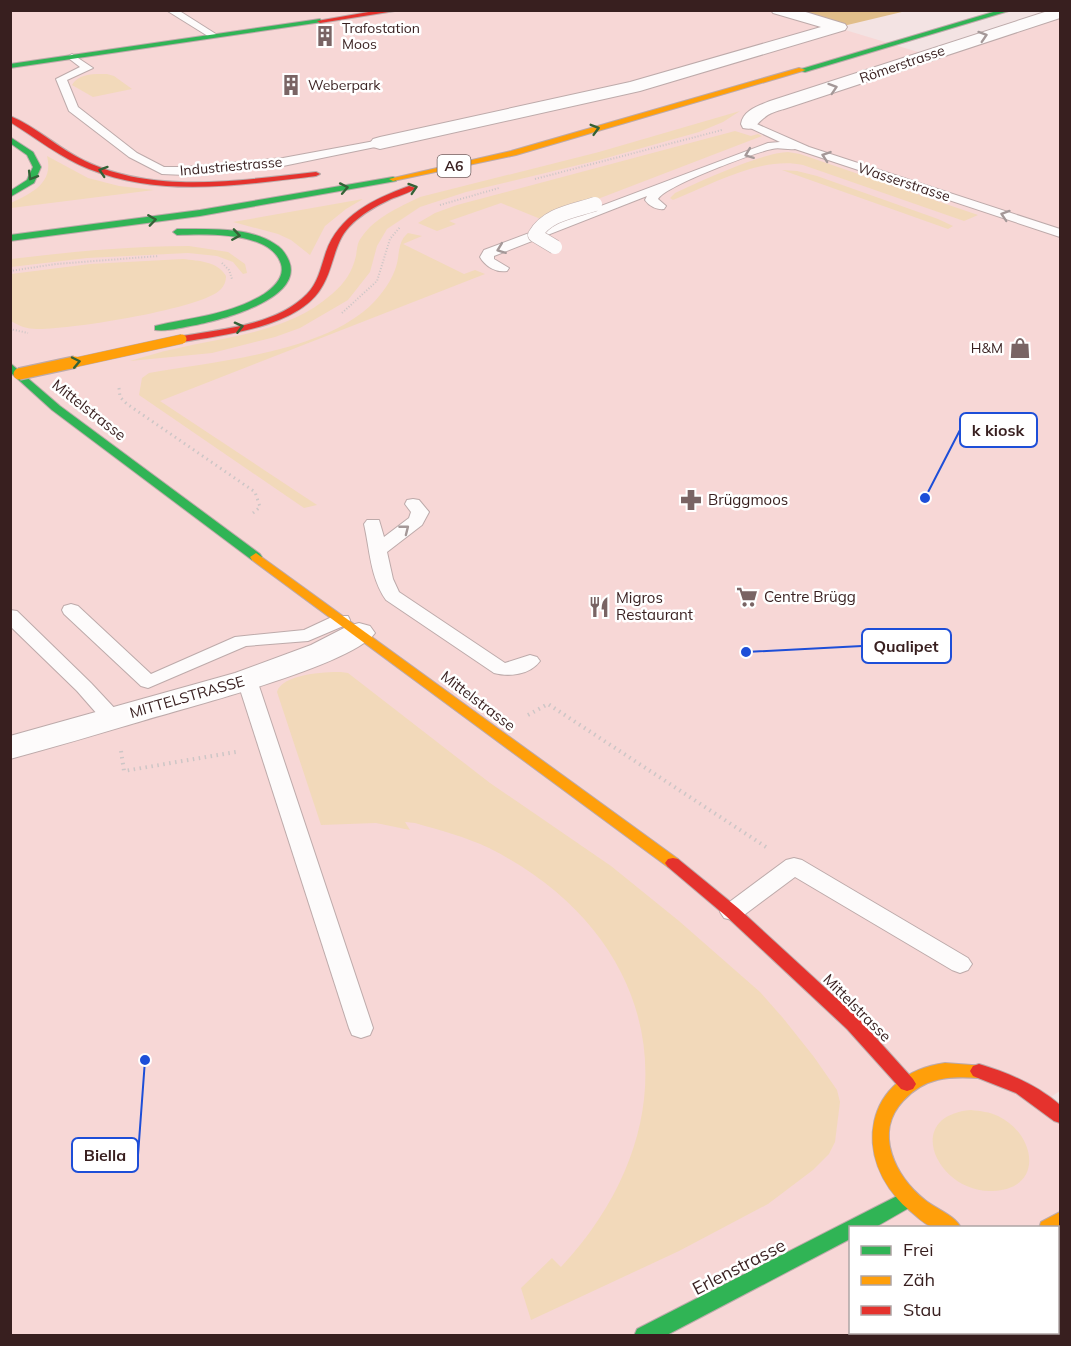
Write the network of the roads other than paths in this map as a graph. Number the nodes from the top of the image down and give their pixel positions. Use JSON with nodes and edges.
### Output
{"nodes":[{"id":1,"x":170,"y":10,"type":"edge"},
{"id":2,"x":398,"y":10,"type":"edge"},
{"id":3,"x":779,"y":10,"type":"edge"},
{"id":4,"x":959,"y":10,"type":"edge"},
{"id":5,"x":1009,"y":10,"type":"edge"},
{"id":6,"x":1060,"y":13,"type":"edge"},
{"id":7,"x":894,"y":29,"type":"dead end"},
{"id":8,"x":844,"y":35,"type":"junction"},
{"id":9,"x":214,"y":36,"type":"junction"},
{"id":10,"x":887,"y":46,"type":"junction"},
{"id":11,"x":72,"y":57,"type":"junction"},
{"id":12,"x":10,"y":66,"type":"edge"},
{"id":13,"x":10,"y":117,"type":"edge"},
{"id":14,"x":574,"y":121,"type":"dead end"},
{"id":15,"x":750,"y":124,"type":"joint"},
{"id":16,"x":10,"y":139,"type":"edge"},
{"id":17,"x":380,"y":143,"type":"joint"},
{"id":18,"x":805,"y":149,"type":"junction"},
{"id":19,"x":717,"y":165,"type":"junction"},
{"id":20,"x":673,"y":182,"type":"junction"},
{"id":21,"x":10,"y":195,"type":"edge"},
{"id":22,"x":186,"y":198,"type":"dead end"},
{"id":23,"x":660,"y":206,"type":"dead end"},
{"id":24,"x":1060,"y":233,"type":"edge"},
{"id":25,"x":10,"y":240,"type":"edge"},
{"id":26,"x":555,"y":247,"type":"dead end"},
{"id":27,"x":502,"y":268,"type":"dead end"},
{"id":28,"x":152,"y":329,"type":"dead end"},
{"id":29,"x":15,"y":370,"type":"edge"},
{"id":30,"x":413,"y":504,"type":"dead end"},
{"id":31,"x":373,"y":524,"type":"dead end"},
{"id":32,"x":379,"y":549,"type":"junction"},
{"id":33,"x":70,"y":609,"type":"dead end"},
{"id":34,"x":10,"y":615,"type":"edge"},
{"id":35,"x":350,"y":626,"type":"junction"},
{"id":36,"x":530,"y":662,"type":"dead end"},
{"id":37,"x":247,"y":680,"type":"junction"},
{"id":38,"x":112,"y":718,"type":"junction"},
{"id":39,"x":10,"y":748,"type":"edge"},
{"id":40,"x":732,"y":912,"type":"junction"},
{"id":41,"x":960,"y":964,"type":"dead end"},
{"id":42,"x":361,"y":1028,"type":"dead end"},
{"id":43,"x":908,"y":1084,"type":"junction"},
{"id":44,"x":1060,"y":1116,"type":"edge"},
{"id":45,"x":907,"y":1198,"type":"junction"},
{"id":46,"x":858,"y":1226,"type":"edge"},
{"id":47,"x":949,"y":1226,"type":"edge"},
{"id":48,"x":849,"y":1231,"type":"edge"},
{"id":49,"x":644,"y":1335,"type":"edge"}],
"edges":[{"from":1,"to":9,"type":"lane"},
{"from":2,"to":9,"type":"main road"},
{"from":3,"to":8,"type":"street"},
{"from":4,"to":7,"type":"main road"},
{"from":5,"to":10,"type":"main road","number":"A6"},
{"from":15,"to":6,"type":"street","name":"Römerstrasse","one_way":true},
{"from":8,"to":14,"type":"main road"},
{"from":8,"to":17,"type":"street"},
{"from":9,"to":11,"type":"main road"},
{"from":25,"to":10,"type":"main road","number":"A6","one_way":true},
{"from":29,"to":10,"type":"main road","one_way":true,"bridge":true},
{"from":11,"to":12,"type":"main road"},
{"from":11,"to":17,"type":"lane","name":"Industriestrasse"},
{"from":22,"to":13,"type":"main road","one_way":true},
{"from":15,"to":18,"type":"lane","name":"Wasserstrasse"},
{"from":16,"to":21,"type":"main road","one_way":true},
{"from":18,"to":19,"type":"lane","one_way":true},
{"from":24,"to":18,"type":"lane","name":"Wasserstrasse","one_way":true},
{"from":19,"to":20,"type":"lane"},
{"from":19,"to":26,"type":"lane","bridge":true},
{"from":20,"to":23,"type":"lane"},
{"from":20,"to":27,"type":"lane","one_way":true},
{"from":25,"to":28,"type":"main road","one_way":true},
{"from":29,"to":35,"type":"main road","name":"Mittelstrasse"},
{"from":32,"to":30,"type":"lane","one_way":true},
{"from":31,"to":32,"type":"lane"},
{"from":32,"to":36,"type":"lane"},
{"from":33,"to":35,"type":"lane"},
{"from":34,"to":38,"type":"lane"},
{"from":35,"to":37,"type":"street","name":"MITTELSTRASSE"},
{"from":35,"to":40,"type":"main road","name":"Mittelstrasse"},
{"from":37,"to":38,"type":"street","name":"MITTELSTRASSE"},
{"from":37,"to":42,"type":"lane"},
{"from":38,"to":39,"type":"street","name":"MITTELSTRASSE"},
{"from":40,"to":41,"type":"lane"},
{"from":40,"to":43,"type":"main road","name":"Mittelstrasse"},
{"from":43,"to":44,"type":"main road"},
{"from":43,"to":45,"type":"main road"},
{"from":45,"to":46,"type":"main road"},
{"from":45,"to":47,"type":"main road"},
{"from":48,"to":49,"type":"main road","name":"Erlenstrasse"}]}
